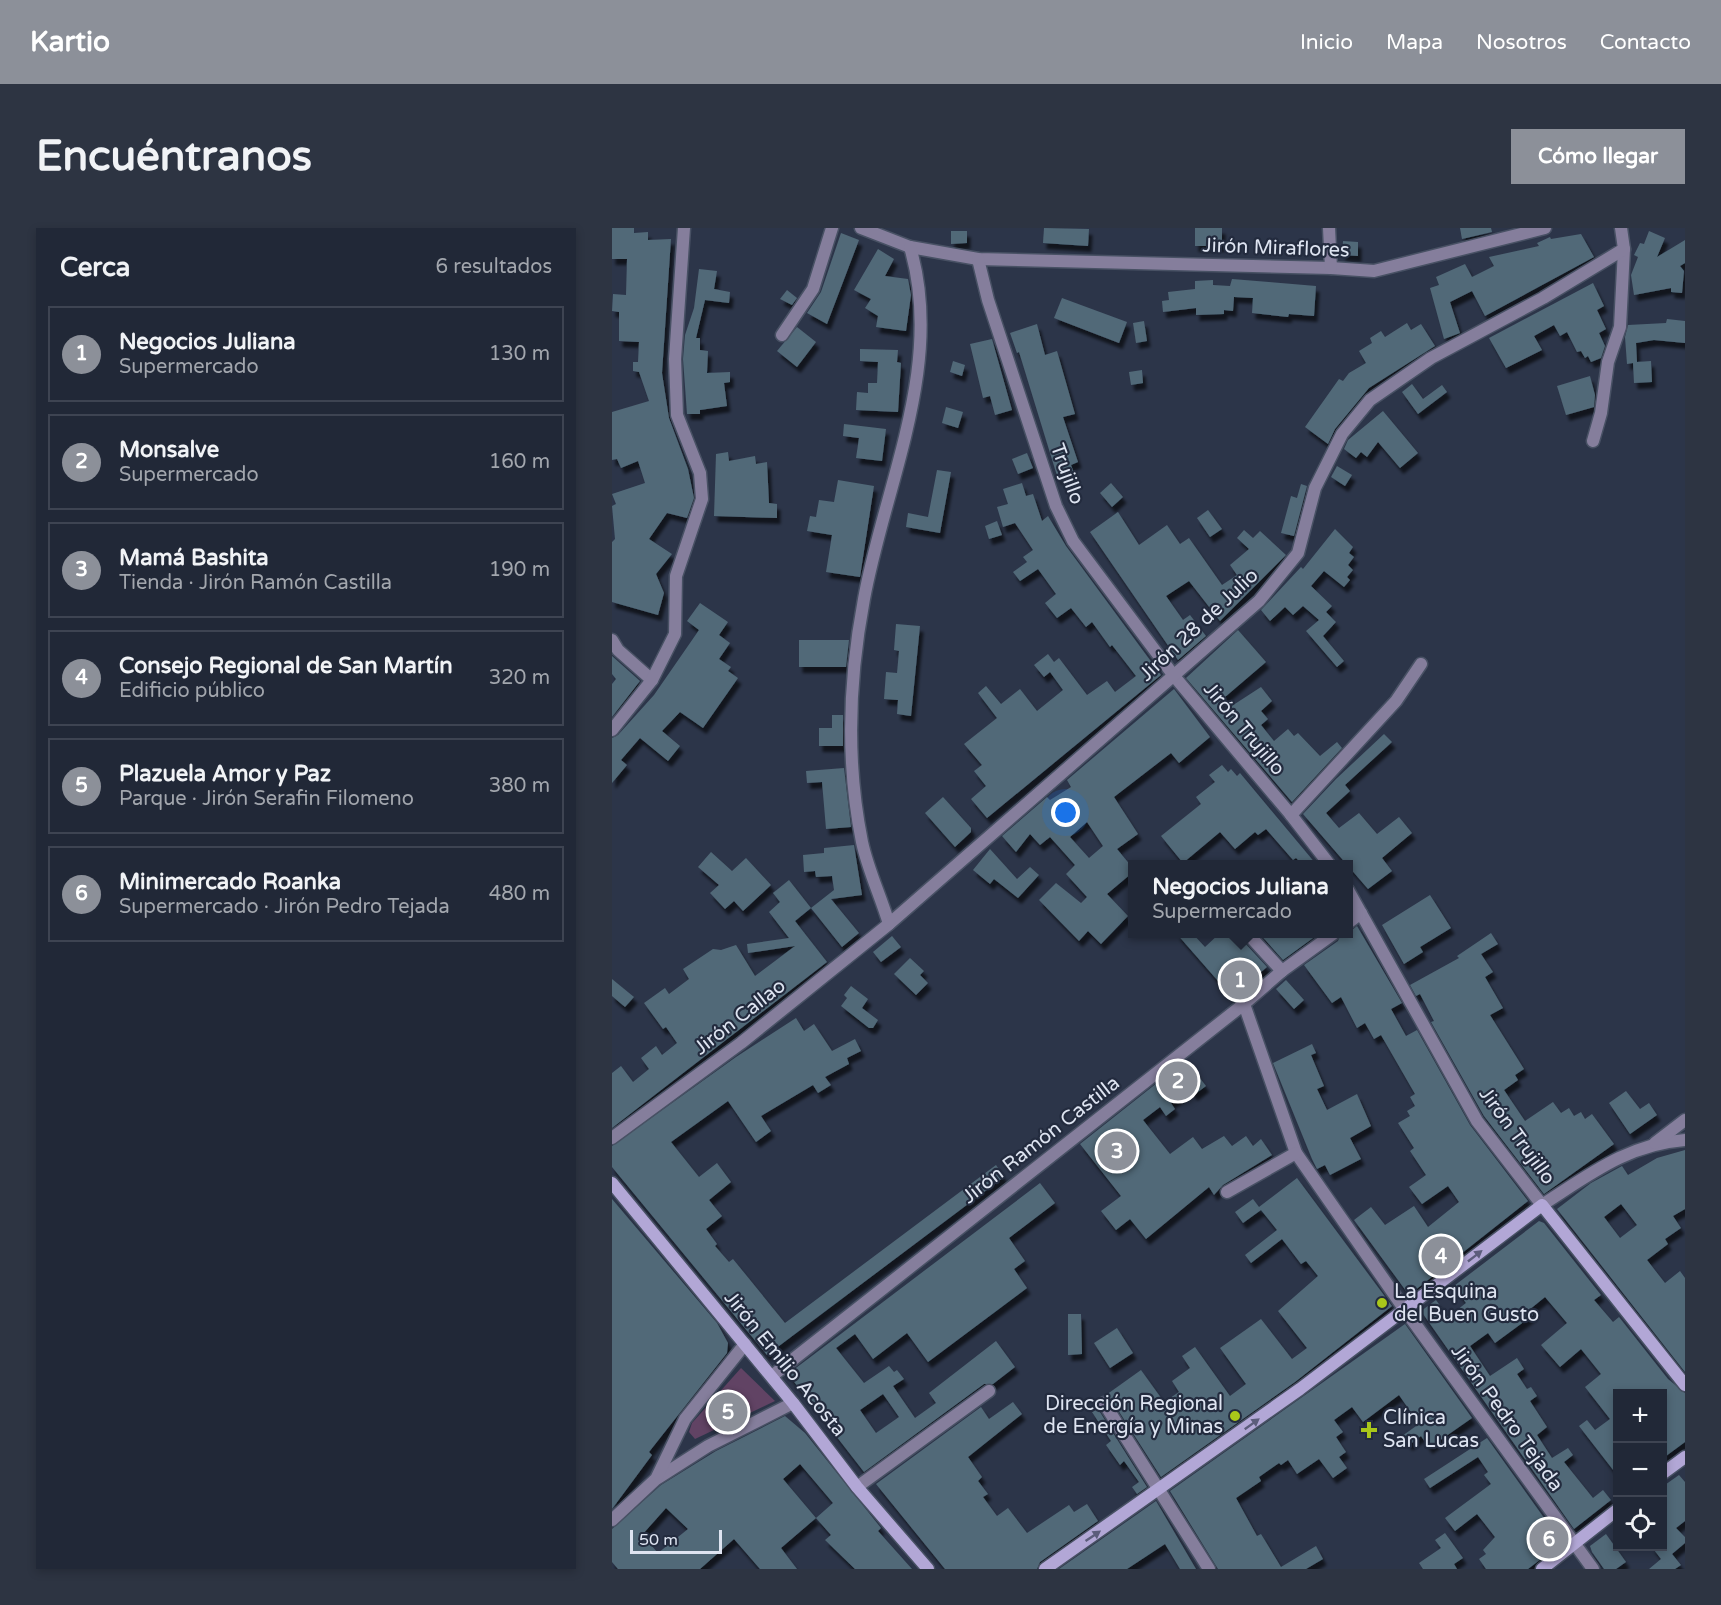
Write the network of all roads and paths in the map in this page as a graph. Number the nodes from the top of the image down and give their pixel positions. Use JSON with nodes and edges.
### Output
{"nodes":[{"id":1,"x":684,"y":228,"type":"edge"},
{"id":2,"x":832,"y":228,"type":"edge"},
{"id":3,"x":861,"y":228,"type":"edge"},
{"id":4,"x":1329,"y":228,"type":"edge"},
{"id":5,"x":1545,"y":228,"type":"edge"},
{"id":6,"x":1621,"y":228,"type":"edge"},
{"id":7,"x":910,"y":248,"type":"junction"},
{"id":8,"x":1624,"y":249,"type":"junction"},
{"id":9,"x":978,"y":260,"type":"junction"},
{"id":10,"x":1331,"y":268,"type":"junction"},
{"id":11,"x":782,"y":334,"type":"dead end"},
{"id":12,"x":1593,"y":441,"type":"dead end"},
{"id":13,"x":612,"y":640,"type":"edge"},
{"id":14,"x":1421,"y":664,"type":"dead end"},
{"id":15,"x":1174,"y":676,"type":"junction"},
{"id":16,"x":652,"y":680,"type":"junction"},
{"id":17,"x":612,"y":730,"type":"edge"},
{"id":18,"x":1291,"y":815,"type":"junction"},
{"id":19,"x":1326,"y":860,"type":"edge"},
{"id":20,"x":1353,"y":899,"type":"edge"},
{"id":21,"x":1361,"y":913,"type":"junction"},
{"id":22,"x":1353,"y":919,"type":"edge"},
{"id":23,"x":889,"y":924,"type":"junction"},
{"id":24,"x":1252,"y":938,"type":"edge"},
{"id":25,"x":1326,"y":938,"type":"edge"},
{"id":26,"x":1282,"y":971,"type":"junction"},
{"id":27,"x":1244,"y":1004,"type":"junction"},
{"id":28,"x":1685,"y":1120,"type":"edge"},
{"id":29,"x":612,"y":1138,"type":"edge"},
{"id":30,"x":1685,"y":1140,"type":"edge"},
{"id":31,"x":1655,"y":1143,"type":"junction"},
{"id":32,"x":1296,"y":1153,"type":"junction"},
{"id":33,"x":612,"y":1183,"type":"edge"},
{"id":34,"x":1227,"y":1192,"type":"dead end"},
{"id":35,"x":1542,"y":1205,"type":"junction"},
{"id":36,"x":1405,"y":1310,"type":"junction"},
{"id":37,"x":744,"y":1344,"type":"junction"},
{"id":38,"x":772,"y":1377,"type":"junction"},
{"id":39,"x":1685,"y":1385,"type":"edge"},
{"id":40,"x":989,"y":1391,"type":"dead end"},
{"id":41,"x":793,"y":1403,"type":"junction"},
{"id":42,"x":1104,"y":1403,"type":"dead end"},
{"id":43,"x":1685,"y":1457,"type":"edge"},
{"id":44,"x":1667,"y":1470,"type":"edge"},
{"id":45,"x":656,"y":1479,"type":"junction"},
{"id":46,"x":857,"y":1487,"type":"junction"},
{"id":47,"x":1160,"y":1490,"type":"junction"},
{"id":48,"x":1613,"y":1513,"type":"edge"},
{"id":49,"x":612,"y":1520,"type":"edge"},
{"id":50,"x":1575,"y":1544,"type":"junction"},
{"id":51,"x":928,"y":1569,"type":"edge"},
{"id":52,"x":1045,"y":1569,"type":"edge"},
{"id":53,"x":1209,"y":1569,"type":"edge"},
{"id":54,"x":1542,"y":1569,"type":"edge"},
{"id":55,"x":1593,"y":1569,"type":"edge"}],
"edges":[{"from":1,"to":16,"type":"street"},
{"from":2,"to":11,"type":"street"},
{"from":3,"to":7,"type":"street","name":"Jirón Miraflores"},
{"from":4,"to":10,"type":"street"},
{"from":5,"to":10,"type":"street","name":"Jirón Miraflores"},
{"from":6,"to":8,"type":"street"},
{"from":7,"to":9,"type":"street","name":"Jirón Miraflores"},
{"from":7,"to":23,"type":"street"},
{"from":8,"to":12,"type":"street"},
{"from":8,"to":15,"type":"street","name":"Jirón 28 de Julio"},
{"from":9,"to":10,"type":"street","name":"Jirón Miraflores"},
{"from":9,"to":15,"type":"street","name":"Trujillo"},
{"from":13,"to":16,"type":"street"},
{"from":14,"to":18,"type":"street"},
{"from":15,"to":18,"type":"street","name":"Jirón Trujillo"},
{"from":15,"to":23,"type":"street","name":"Jirón 28 de Julio"},
{"from":16,"to":17,"type":"street"},
{"from":18,"to":19,"type":"street","name":"Jirón Trujillo"},
{"from":20,"to":21,"type":"street","name":"Jirón Trujillo"},
{"from":21,"to":22,"type":"street"},
{"from":21,"to":35,"type":"street","name":"Jirón Trujillo"},
{"from":23,"to":29,"type":"street","name":"Jirón Callao"},
{"from":24,"to":26,"type":"street"},
{"from":25,"to":26,"type":"street","name":"Jirón Ramón Castilla"},
{"from":26,"to":27,"type":"street","name":"Jirón Ramón Castilla"},
{"from":27,"to":32,"type":"street","name":"Jirón Pedro Tejada"},
{"from":27,"to":38,"type":"street","name":"Jirón Ramón Castilla"},
{"from":28,"to":31,"type":"street"},
{"from":30,"to":31,"type":"street"},
{"from":31,"to":35,"type":"street"},
{"from":32,"to":34,"type":"street"},
{"from":32,"to":36,"type":"street","name":"Jirón Pedro Tejada"},
{"from":33,"to":37,"type":"main road","name":"Jirón Emilio Acosta"},
{"from":36,"to":35,"type":"main road","one_way":true},
{"from":35,"to":39,"type":"main road","name":"Jirón Trujillo"},
{"from":47,"to":36,"type":"main road","one_way":true},
{"from":36,"to":50,"type":"street","name":"Jirón Pedro Tejada"},
{"from":37,"to":38,"type":"main road","name":"Jirón Emilio Acosta"},
{"from":37,"to":45,"type":"street"},
{"from":38,"to":41,"type":"main road","name":"Jirón Emilio Acosta"},
{"from":40,"to":46,"type":"street"},
{"from":41,"to":45,"type":"street"},
{"from":41,"to":46,"type":"main road","name":"Jirón Emilio Acosta"},
{"from":42,"to":47,"type":"street"},
{"from":43,"to":44,"type":"main road"},
{"from":45,"to":49,"type":"street"},
{"from":46,"to":51,"type":"main road","name":"Jirón Emilio Acosta"},
{"from":52,"to":47,"type":"main road","one_way":true},
{"from":47,"to":53,"type":"street"},
{"from":48,"to":50,"type":"main road"},
{"from":50,"to":54,"type":"main road"},
{"from":50,"to":55,"type":"street","name":"Jirón Pedro Tejada"}]}
